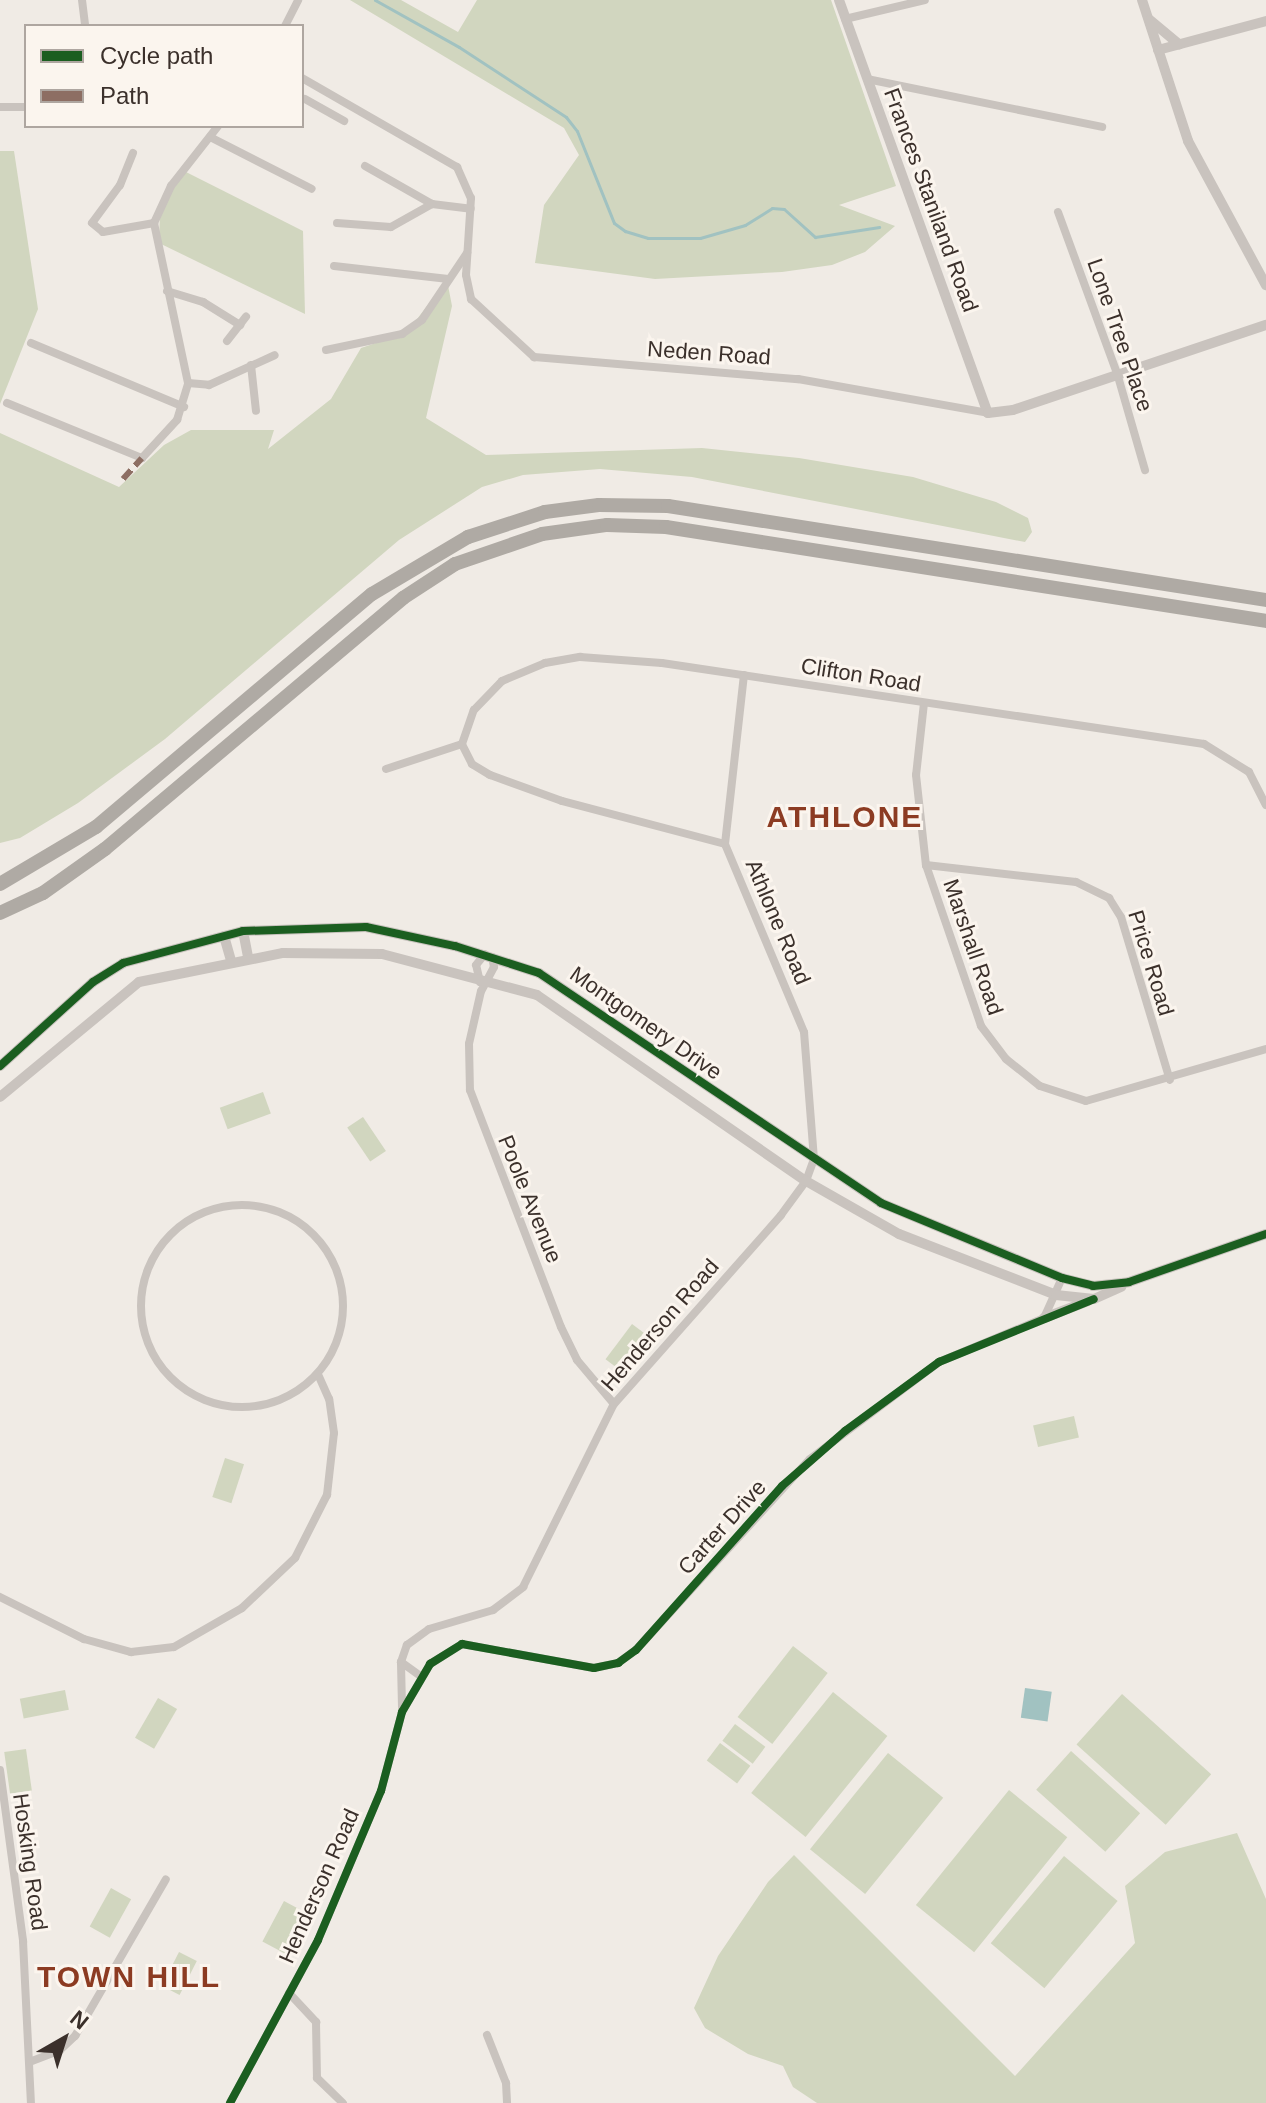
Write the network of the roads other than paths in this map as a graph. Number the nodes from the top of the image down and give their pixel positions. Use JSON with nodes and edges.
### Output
{"nodes":[{"id":1,"x":82,"y":0,"type":"edge"},
{"id":2,"x":298,"y":0,"type":"edge"},
{"id":3,"x":839,"y":0,"type":"edge"},
{"id":4,"x":925,"y":0,"type":"edge"},
{"id":5,"x":1142,"y":0,"type":"edge"},
{"id":6,"x":845,"y":19,"type":"junction"},
{"id":7,"x":1149,"y":19,"type":"junction"},
{"id":8,"x":1266,"y":21,"type":"edge"},
{"id":9,"x":85,"y":24,"type":"edge"},
{"id":10,"x":286,"y":24,"type":"edge"},
{"id":11,"x":1179,"y":44,"type":"junction"},
{"id":12,"x":1158,"y":50,"type":"junction"},
{"id":13,"x":304,"y":79,"type":"edge"},
{"id":14,"x":867,"y":79,"type":"junction"},
{"id":15,"x":334,"y":94,"type":"junction"},
{"id":16,"x":305,"y":99,"type":"dead end"},
{"id":17,"x":0,"y":107,"type":"edge"},
{"id":18,"x":24,"y":107,"type":"edge"},
{"id":19,"x":327,"y":111,"type":"junction"},
{"id":20,"x":344,"y":121,"type":"dead end"},
{"id":21,"x":1102,"y":127,"type":"dead end"},
{"id":22,"x":217,"y":128,"type":"edge"},
{"id":23,"x":210,"y":137,"type":"junction"},
{"id":24,"x":133,"y":153,"type":"dead end"},
{"id":25,"x":365,"y":166,"type":"dead end"},
{"id":26,"x":312,"y":189,"type":"dead end"},
{"id":27,"x":432,"y":204,"type":"junction"},
{"id":28,"x":471,"y":209,"type":"junction"},
{"id":29,"x":1058,"y":212,"type":"dead end"},
{"id":30,"x":154,"y":223,"type":"junction"},
{"id":31,"x":337,"y":223,"type":"dead end"},
{"id":32,"x":468,"y":252,"type":"junction"},
{"id":33,"x":334,"y":266,"type":"dead end"},
{"id":34,"x":448,"y":279,"type":"junction"},
{"id":35,"x":1266,"y":285,"type":"edge"},
{"id":36,"x":167,"y":291,"type":"junction"},
{"id":37,"x":246,"y":317,"type":"dead end"},
{"id":38,"x":240,"y":325,"type":"junction"},
{"id":39,"x":1266,"y":325,"type":"edge"},
{"id":40,"x":227,"y":341,"type":"dead end"},
{"id":41,"x":31,"y":343,"type":"dead end"},
{"id":42,"x":326,"y":350,"type":"dead end"},
{"id":43,"x":275,"y":355,"type":"dead end"},
{"id":44,"x":251,"y":365,"type":"junction"},
{"id":45,"x":1117,"y":373,"type":"junction"},
{"id":46,"x":188,"y":383,"type":"junction"},
{"id":47,"x":7,"y":403,"type":"dead end"},
{"id":48,"x":184,"y":407,"type":"junction"},
{"id":49,"x":256,"y":411,"type":"dead end"},
{"id":50,"x":988,"y":413,"type":"junction"},
{"id":51,"x":1145,"y":470,"type":"dead end"},
{"id":52,"x":1266,"y":600,"type":"edge"},
{"id":53,"x":1266,"y":621,"type":"edge"},
{"id":54,"x":744,"y":675,"type":"junction"},
{"id":55,"x":924,"y":703,"type":"junction"},
{"id":56,"x":462,"y":744,"type":"junction"},
{"id":57,"x":386,"y":769,"type":"dead end"},
{"id":58,"x":1266,"y":805,"type":"edge"},
{"id":59,"x":725,"y":844,"type":"junction"},
{"id":60,"x":926,"y":865,"type":"junction"},
{"id":61,"x":0,"y":884,"type":"edge"},
{"id":62,"x":0,"y":913,"type":"edge"},
{"id":63,"x":243,"y":931,"type":"junction"},
{"id":64,"x":224,"y":936,"type":"junction"},
{"id":65,"x":488,"y":955,"type":"junction"},
{"id":66,"x":248,"y":957,"type":"junction"},
{"id":67,"x":231,"y":960,"type":"junction"},
{"id":68,"x":482,"y":983,"type":"junction"},
{"id":69,"x":1266,"y":1049,"type":"edge"},
{"id":70,"x":665,"y":1058,"type":"junction"},
{"id":71,"x":0,"y":1066,"type":"edge"},
{"id":72,"x":677,"y":1067,"type":"junction"},
{"id":73,"x":654,"y":1075,"type":"junction"},
{"id":74,"x":1170,"y":1080,"type":"junction"},
{"id":75,"x":666,"y":1083,"type":"junction"},
{"id":76,"x":0,"y":1097,"type":"edge"},
{"id":77,"x":814,"y":1159,"type":"junction"},
{"id":78,"x":806,"y":1181,"type":"junction"},
{"id":79,"x":921,"y":1222,"type":"junction"},
{"id":80,"x":939,"y":1230,"type":"junction"},
{"id":81,"x":1266,"y":1234,"type":"edge"},
{"id":82,"x":915,"y":1240,"type":"junction"},
{"id":83,"x":934,"y":1247,"type":"junction"},
{"id":84,"x":1062,"y":1278,"type":"junction"},
{"id":85,"x":1129,"y":1282,"type":"junction"},
{"id":86,"x":1056,"y":1295,"type":"junction"},
{"id":87,"x":1094,"y":1299,"type":"junction"},
{"id":88,"x":1044,"y":1318,"type":"junction"},
{"id":89,"x":318,"y":1374,"type":"junction"},
{"id":90,"x":614,"y":1404,"type":"junction"},
{"id":91,"x":0,"y":1597,"type":"edge"},
{"id":92,"x":401,"y":1662,"type":"junction"},
{"id":93,"x":420,"y":1676,"type":"junction"},
{"id":94,"x":402,"y":1712,"type":"junction"},
{"id":95,"x":0,"y":1770,"type":"edge"},
{"id":96,"x":166,"y":1879,"type":"dead end"},
{"id":97,"x":289,"y":1993,"type":"junction"},
{"id":98,"x":487,"y":2035,"type":"dead end"},
{"id":99,"x":32,"y":2061,"type":"junction"},
{"id":100,"x":31,"y":2103,"type":"edge"},
{"id":101,"x":230,"y":2103,"type":"edge"},
{"id":102,"x":343,"y":2103,"type":"edge"},
{"id":103,"x":507,"y":2103,"type":"edge"}],
"edges":[{"from":1,"to":9,"type":"street"},
{"from":2,"to":10,"type":"street"},
{"from":3,"to":6,"type":"street","name":"Frances Staniland Road"},
{"from":4,"to":6,"type":"street"},
{"from":5,"to":7,"type":"street"},
{"from":6,"to":14,"type":"street","name":"Frances Staniland Road"},
{"from":7,"to":11,"type":"street"},
{"from":7,"to":12,"type":"street"},
{"from":8,"to":11,"type":"street"},
{"from":11,"to":12,"type":"street"},
{"from":12,"to":35,"type":"street"},
{"from":13,"to":15,"type":"street","name":"Neden Road"},
{"from":14,"to":21,"type":"street"},
{"from":14,"to":50,"type":"street","name":"Frances Staniland Road"},
{"from":15,"to":19,"type":"street"},
{"from":15,"to":28,"type":"street","name":"Neden Road"},
{"from":16,"to":19,"type":"street"},
{"from":17,"to":18,"type":"street"},
{"from":19,"to":20,"type":"street"},
{"from":22,"to":23,"type":"street"},
{"from":23,"to":26,"type":"street"},
{"from":23,"to":30,"type":"street"},
{"from":24,"to":30,"type":"street"},
{"from":25,"to":27,"type":"street"},
{"from":27,"to":28,"type":"street"},
{"from":27,"to":31,"type":"street"},
{"from":28,"to":32,"type":"street","name":"Neden Road"},
{"from":29,"to":45,"type":"street","name":"Lone Tree Place"},
{"from":30,"to":36,"type":"street"},
{"from":32,"to":34,"type":"street"},
{"from":32,"to":50,"type":"street","name":"Neden Road"},
{"from":33,"to":34,"type":"street"},
{"from":34,"to":42,"type":"street"},
{"from":36,"to":38,"type":"street"},
{"from":36,"to":46,"type":"street"},
{"from":37,"to":38,"type":"street"},
{"from":38,"to":40,"type":"street"},
{"from":39,"to":45,"type":"street","name":"Neden Road"},
{"from":41,"to":48,"type":"street"},
{"from":43,"to":44,"type":"street"},
{"from":44,"to":46,"type":"street"},
{"from":44,"to":49,"type":"street"},
{"from":45,"to":50,"type":"street","name":"Neden Road"},
{"from":45,"to":51,"type":"street","name":"Lone Tree Place"},
{"from":46,"to":48,"type":"street"},
{"from":47,"to":48,"type":"street"},
{"from":52,"to":61,"type":"highway"},
{"from":53,"to":62,"type":"highway"},
{"from":54,"to":55,"type":"street","name":"Clifton Road"},
{"from":54,"to":56,"type":"street","name":"Clifton Road"},
{"from":54,"to":59,"type":"street","name":"Athlone Road"},
{"from":55,"to":58,"type":"street","name":"Clifton Road"},
{"from":55,"to":60,"type":"street","name":"Marshall Road"},
{"from":56,"to":57,"type":"street"},
{"from":56,"to":59,"type":"street"},
{"from":59,"to":77,"type":"street","name":"Athlone Road"},
{"from":60,"to":74,"type":"street","name":"Price Road"},
{"from":60,"to":74,"type":"street","name":"Marshall Road"},
{"from":63,"to":64,"type":"street","name":"Montgomery Drive"},
{"from":63,"to":65,"type":"street","name":"Montgomery Drive"},
{"from":63,"to":66,"type":"street"},
{"from":64,"to":67,"type":"street"},
{"from":64,"to":71,"type":"street","name":"Montgomery Drive"},
{"from":65,"to":68,"type":"street","name":"Poole Avenue"},
{"from":65,"to":68,"type":"street","name":"Poole Avenue"},
{"from":65,"to":70,"type":"street","name":"Montgomery Drive"},
{"from":66,"to":67,"type":"street","name":"Montgomery Drive"},
{"from":66,"to":68,"type":"street","name":"Montgomery Drive"},
{"from":67,"to":76,"type":"street","name":"Montgomery Drive"},
{"from":68,"to":73,"type":"street","name":"Montgomery Drive"},
{"from":68,"to":90,"type":"street","name":"Poole Avenue"},
{"from":69,"to":74,"type":"street","name":"Marshall Road"},
{"from":70,"to":72,"type":"street","name":"Montgomery Drive"},
{"from":70,"to":73,"type":"street"},
{"from":72,"to":75,"type":"street"},
{"from":72,"to":77,"type":"street","name":"Montgomery Drive"},
{"from":73,"to":75,"type":"street","name":"Montgomery Drive"},
{"from":75,"to":78,"type":"street","name":"Montgomery Drive"},
{"from":77,"to":78,"type":"street","name":"Athlone Road"},
{"from":77,"to":79,"type":"street","name":"Montgomery Drive"},
{"from":78,"to":82,"type":"street","name":"Montgomery Drive"},
{"from":78,"to":90,"type":"street","name":"Henderson Road"},
{"from":79,"to":80,"type":"street","name":"Montgomery Drive"},
{"from":79,"to":82,"type":"street"},
{"from":80,"to":83,"type":"street"},
{"from":80,"to":84,"type":"street","name":"Montgomery Drive"},
{"from":81,"to":85,"type":"street","name":"Montgomery Drive"},
{"from":82,"to":83,"type":"street","name":"Montgomery Drive"},
{"from":83,"to":86,"type":"street","name":"Montgomery Drive"},
{"from":84,"to":85,"type":"street","name":"Montgomery Drive"},
{"from":84,"to":86,"type":"street"},
{"from":85,"to":87,"type":"street","name":"Montgomery Drive"},
{"from":86,"to":87,"type":"street","name":"Montgomery Drive"},
{"from":86,"to":88,"type":"street"},
{"from":87,"to":88,"type":"street"},
{"from":88,"to":93,"type":"street","name":"Carter Drive"},
{"from":89,"to":89,"type":"street"},
{"from":89,"to":91,"type":"street"},
{"from":90,"to":92,"type":"street","name":"Henderson Road"},
{"from":92,"to":93,"type":"street"},
{"from":92,"to":94,"type":"street","name":"Henderson Road"},
{"from":93,"to":94,"type":"street","name":"Henderson Road"},
{"from":94,"to":97,"type":"street","name":"Henderson Road"},
{"from":95,"to":99,"type":"street","name":"Hosking Road"},
{"from":96,"to":99,"type":"street"},
{"from":97,"to":101,"type":"street","name":"Henderson Road"},
{"from":97,"to":102,"type":"street"},
{"from":98,"to":103,"type":"street"},
{"from":99,"to":100,"type":"street","name":"Hosking Road"}]}
